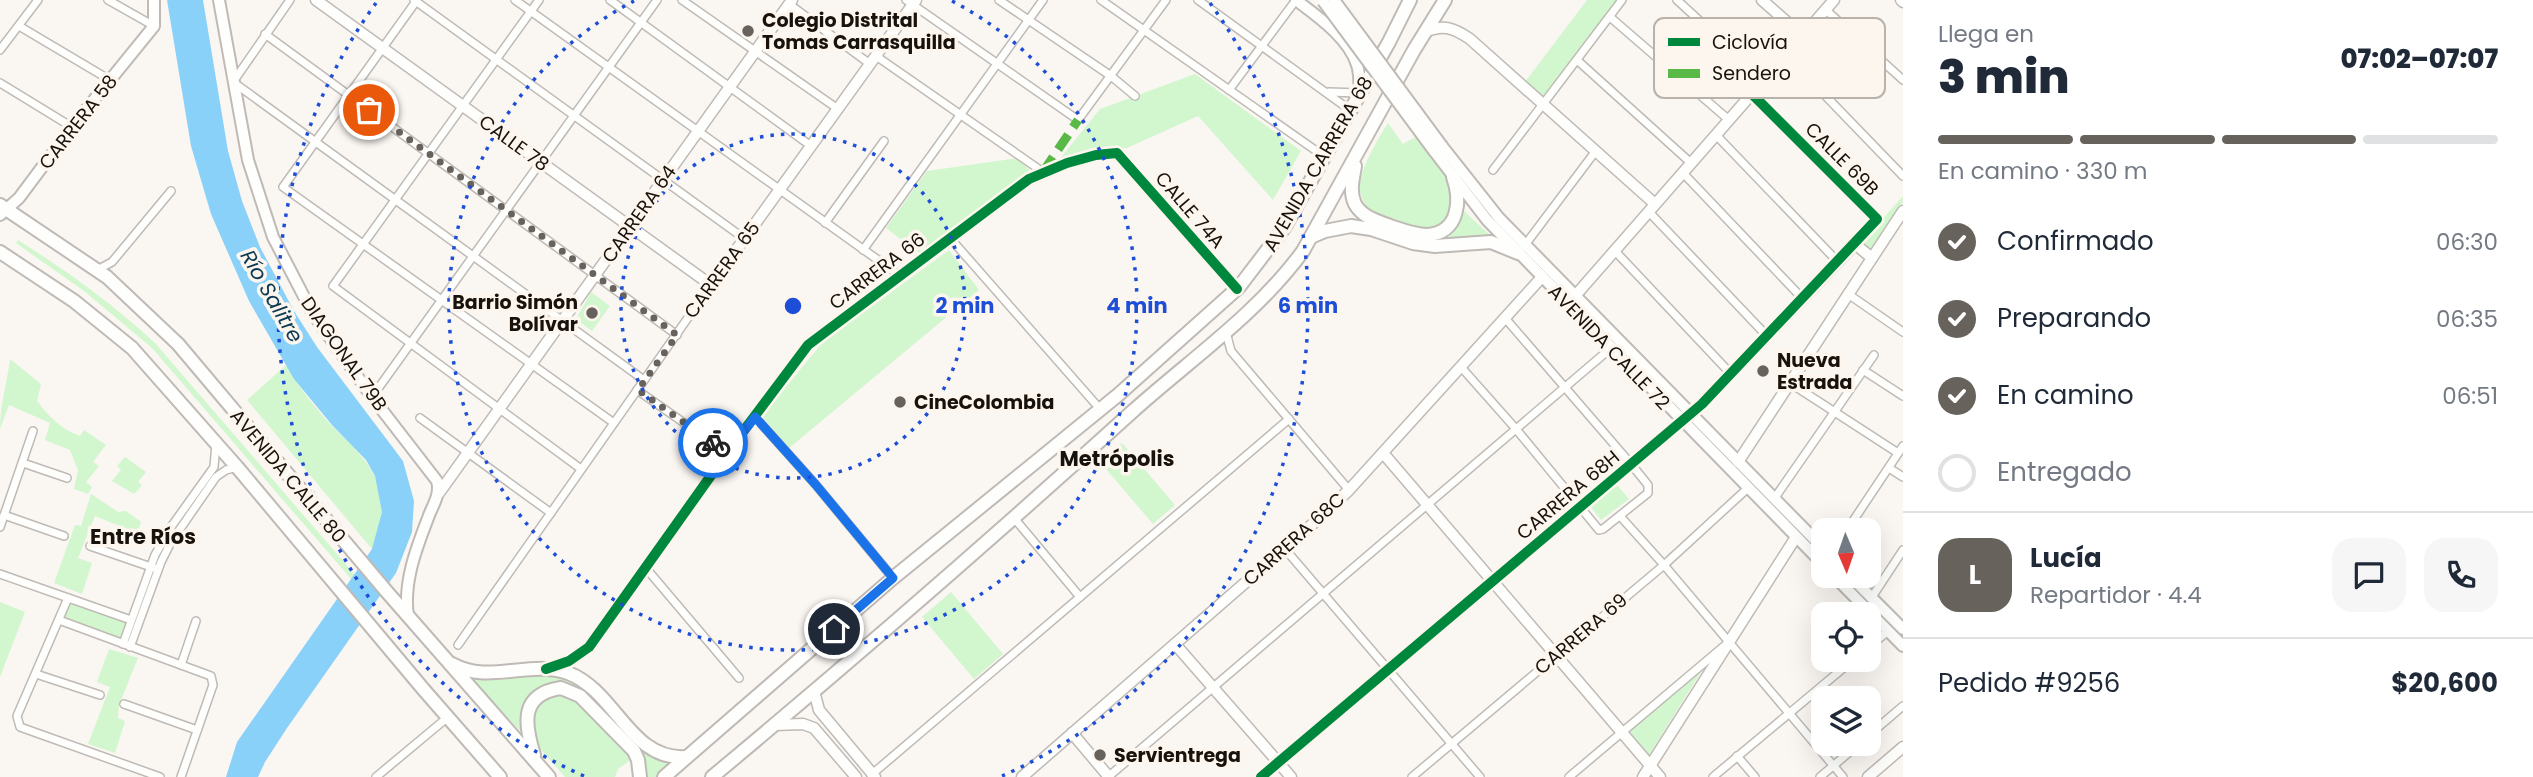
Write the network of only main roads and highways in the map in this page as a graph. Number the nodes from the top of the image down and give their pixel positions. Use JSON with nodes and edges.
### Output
{"nodes":[{"id":1,"x":154,"y":0,"type":"edge"},
{"id":2,"x":219,"y":0,"type":"edge"},
{"id":3,"x":1296,"y":0,"type":"edge"},
{"id":4,"x":1326,"y":0,"type":"edge"},
{"id":5,"x":1410,"y":0,"type":"edge"},
{"id":6,"x":1445,"y":0,"type":"edge"},
{"id":7,"x":1360,"y":93,"type":"junction"},
{"id":8,"x":1438,"y":148,"type":"junction"},
{"id":9,"x":1359,"y":152,"type":"junction"},
{"id":10,"x":1453,"y":177,"type":"junction"},
{"id":11,"x":2,"y":210,"type":"edge"},
{"id":12,"x":1311,"y":237,"type":"junction"},
{"id":13,"x":1522,"y":249,"type":"junction"},
{"id":14,"x":0,"y":252,"type":"edge"},
{"id":15,"x":1686,"y":417,"type":"junction"},
{"id":16,"x":439,"y":493,"type":"joint"},
{"id":17,"x":1811,"y":536,"type":"edge"},
{"id":18,"x":1811,"y":552,"type":"edge"},
{"id":19,"x":406,"y":586,"type":"junction"},
{"id":20,"x":1847,"y":588,"type":"edge"},
{"id":21,"x":1863,"y":588,"type":"edge"},
{"id":22,"x":387,"y":592,"type":"junction"},
{"id":23,"x":409,"y":617,"type":"junction"},
{"id":24,"x":1898,"y":637,"type":"edge"},
{"id":25,"x":447,"y":661,"type":"junction"},
{"id":26,"x":478,"y":754,"type":"junction"},
{"id":27,"x":686,"y":757,"type":"junction"},
{"id":28,"x":536,"y":762,"type":"junction"},
{"id":29,"x":493,"y":777,"type":"edge"},
{"id":30,"x":500,"y":777,"type":"edge"},
{"id":31,"x":549,"y":777,"type":"edge"},
{"id":32,"x":640,"y":777,"type":"edge"},
{"id":33,"x":664,"y":777,"type":"edge"},
{"id":34,"x":712,"y":777,"type":"edge"}],
"edges":[{"from":1,"to":11,"type":"main road","name":"CARRERA 58"},
{"from":2,"to":16,"type":"main road","name":"DIAGONAL 79B"},
{"from":3,"to":7,"type":"main road"},
{"from":4,"to":8,"type":"main road","bridge":true},
{"from":5,"to":7,"type":"main road","name":"AVENIDA CARRERA 68"},
{"from":6,"to":9,"type":"main road","name":"AVENIDA CARRERA 68"},
{"from":7,"to":27,"type":"main road","name":"AVENIDA CARRERA 68"},
{"from":8,"to":10,"type":"main road","name":"AVENIDA CALLE 72"},
{"from":8,"to":13,"type":"main road","name":"AVENIDA CALLE 72"},
{"from":9,"to":10,"type":"main road"},
{"from":9,"to":12,"type":"main road","name":"AVENIDA CARRERA 68"},
{"from":10,"to":13,"type":"main road","name":"AVENIDA CALLE 72"},
{"from":11,"to":22,"type":"main road","name":"AVENIDA CALLE 80"},
{"from":12,"to":13,"type":"main road"},
{"from":12,"to":34,"type":"main road","name":"AVENIDA CARRERA 68"},
{"from":13,"to":15,"type":"main road","name":"AVENIDA CALLE 72"},
{"from":13,"to":15,"type":"main road","name":"AVENIDA CALLE 72"},
{"from":14,"to":26,"type":"main road","name":"AVENIDA CALLE 80"},
{"from":15,"to":17,"type":"main road","name":"AVENIDA CALLE 72"},
{"from":15,"to":18,"type":"main road","name":"AVENIDA CALLE 72"},
{"from":16,"to":19,"type":"main road","name":"CARRERA 64"},
{"from":19,"to":22,"type":"main road"},
{"from":19,"to":23,"type":"main road","name":"CARRERA 64"},
{"from":20,"to":24,"type":"main road"},
{"from":21,"to":24,"type":"main road"},
{"from":22,"to":23,"type":"main road","name":"AVENIDA CALLE 80"},
{"from":23,"to":25,"type":"main road","name":"AVENIDA CALLE 80"},
{"from":25,"to":27,"type":"main road"},
{"from":25,"to":28,"type":"main road","name":"AVENIDA CALLE 80"},
{"from":26,"to":29,"type":"main road"},
{"from":26,"to":30,"type":"main road","name":"AVENIDA CALLE 80"},
{"from":27,"to":33,"type":"main road","name":"AVENIDA CARRERA 68"},
{"from":28,"to":31,"type":"main road","name":"AVENIDA CALLE 80"},
{"from":28,"to":32,"type":"main road"}]}
